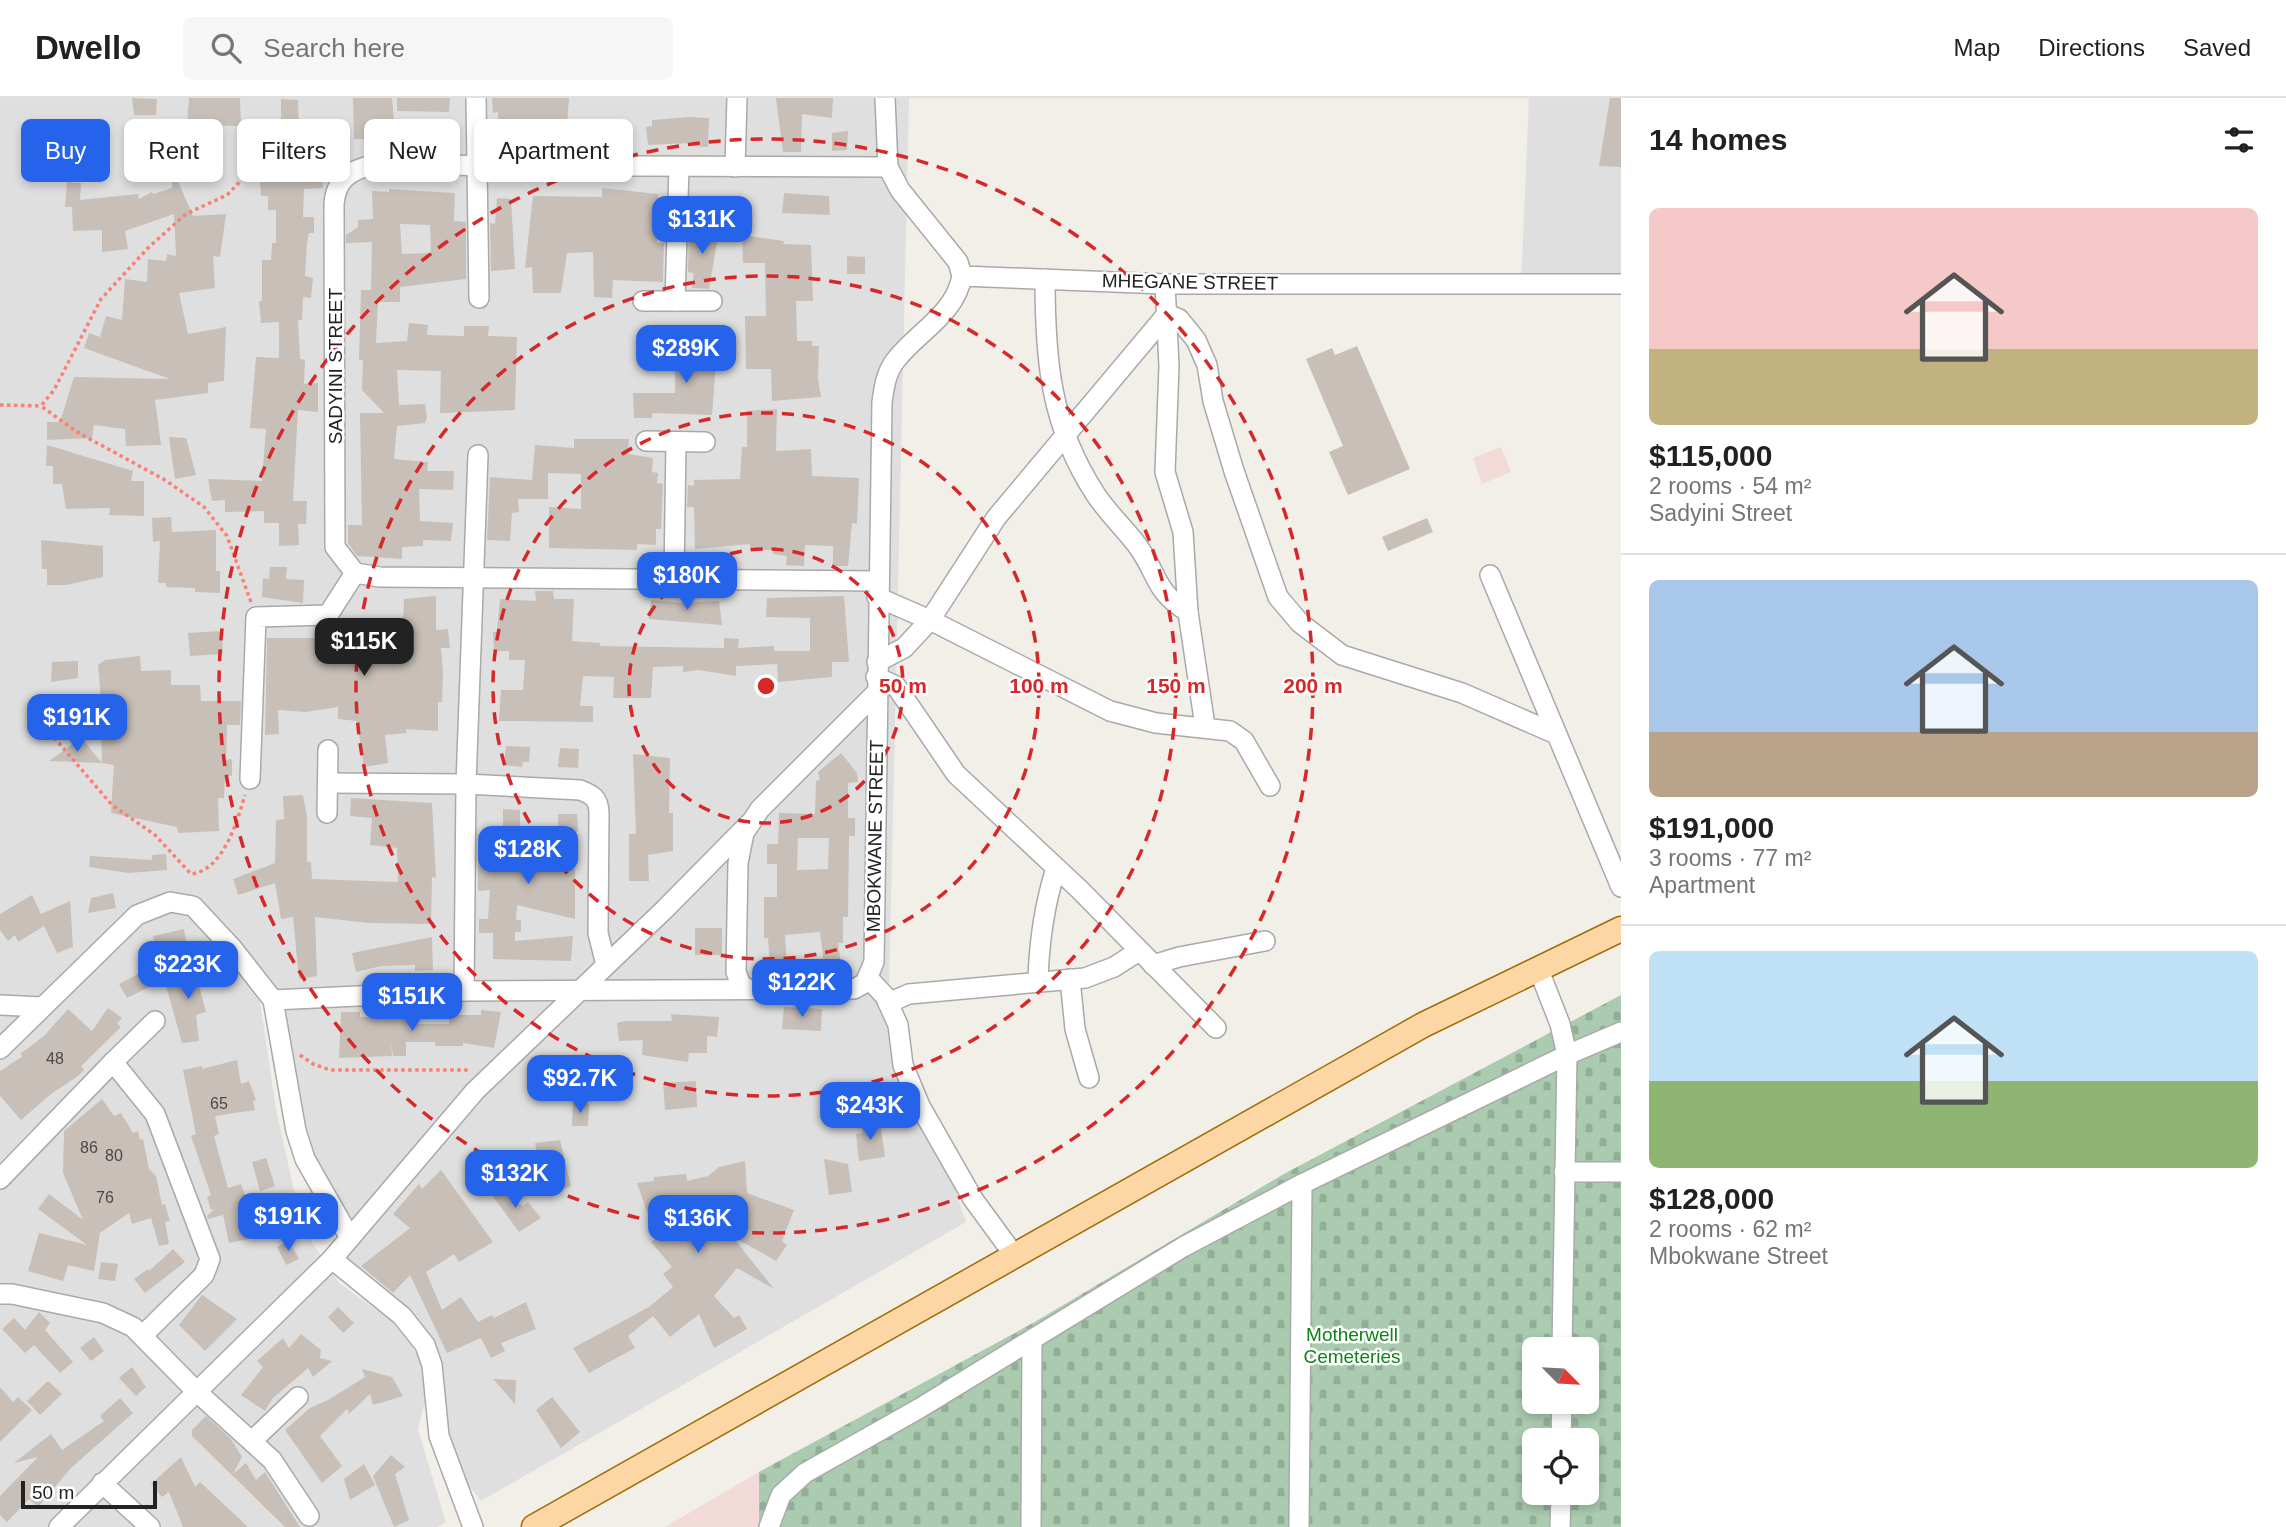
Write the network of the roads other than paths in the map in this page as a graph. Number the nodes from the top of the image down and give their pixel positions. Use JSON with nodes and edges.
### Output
{"nodes":[{"id":1,"x":476,"y":98,"type":"edge"},
{"id":2,"x":737,"y":98,"type":"edge"},
{"id":3,"x":884,"y":98,"type":"edge"},
{"id":4,"x":476,"y":119,"type":"edge"},
{"id":5,"x":474,"y":166,"type":"edge"},
{"id":6,"x":633,"y":167,"type":"edge"},
{"id":7,"x":679,"y":167,"type":"junction"},
{"id":8,"x":735,"y":167,"type":"junction"},
{"id":9,"x":887,"y":167,"type":"junction"},
{"id":10,"x":475,"y":182,"type":"edge"},
{"id":11,"x":962,"y":276,"type":"junction"},
{"id":12,"x":1045,"y":279,"type":"junction"},
{"id":13,"x":1165,"y":284,"type":"junction"},
{"id":14,"x":1621,"y":284,"type":"edge"},
{"id":15,"x":479,"y":298,"type":"dead end"},
{"id":16,"x":643,"y":301,"type":"dead end"},
{"id":17,"x":675,"y":301,"type":"junction"},
{"id":18,"x":712,"y":301,"type":"dead end"},
{"id":19,"x":1167,"y":314,"type":"junction"},
{"id":20,"x":1064,"y":437,"type":"junction"},
{"id":21,"x":646,"y":441,"type":"dead end"},
{"id":22,"x":676,"y":442,"type":"junction"},
{"id":23,"x":705,"y":442,"type":"dead end"},
{"id":24,"x":478,"y":455,"type":"dead end"},
{"id":25,"x":355,"y":573,"type":"junction"},
{"id":26,"x":1490,"y":575,"type":"dead end"},
{"id":27,"x":471,"y":576,"type":"junction"},
{"id":28,"x":674,"y":578,"type":"junction"},
{"id":29,"x":877,"y":589,"type":"junction"},
{"id":30,"x":1188,"y":612,"type":"junction"},
{"id":31,"x":930,"y":620,"type":"junction"},
{"id":32,"x":876,"y":677,"type":"junction"},
{"id":33,"x":1205,"y":726,"type":"junction"},
{"id":34,"x":1556,"y":734,"type":"junction"},
{"id":35,"x":328,"y":750,"type":"dead end"},
{"id":36,"x":250,"y":779,"type":"road end"},
{"id":37,"x":328,"y":783,"type":"junction"},
{"id":38,"x":466,"y":784,"type":"junction"},
{"id":39,"x":1270,"y":786,"type":"dead end"},
{"id":40,"x":327,"y":813,"type":"dead end"},
{"id":41,"x":749,"y":824,"type":"junction"},
{"id":42,"x":1056,"y":868,"type":"junction"},
{"id":43,"x":1621,"y":887,"type":"edge"},
{"id":44,"x":1621,"y":929,"type":"edge"},
{"id":45,"x":1265,"y":941,"type":"dead end"},
{"id":46,"x":1146,"y":958,"type":"junction"},
{"id":47,"x":606,"y":965,"type":"junction"},
{"id":48,"x":1538,"y":968,"type":"junction"},
{"id":49,"x":868,"y":978,"type":"junction"},
{"id":50,"x":1070,"y":979,"type":"junction"},
{"id":51,"x":1038,"y":981,"type":"junction"},
{"id":52,"x":746,"y":988,"type":"junction"},
{"id":53,"x":464,"y":990,"type":"junction"},
{"id":54,"x":578,"y":991,"type":"junction"},
{"id":55,"x":273,"y":1000,"type":"junction"},
{"id":56,"x":888,"y":1003,"type":"junction"},
{"id":57,"x":0,"y":1005,"type":"edge"},
{"id":58,"x":42,"y":1007,"type":"junction"},
{"id":59,"x":155,"y":1021,"type":"dead end"},
{"id":60,"x":1216,"y":1028,"type":"dead end"},
{"id":61,"x":1621,"y":1032,"type":"edge"},
{"id":62,"x":0,"y":1049,"type":"edge"},
{"id":63,"x":1567,"y":1055,"type":"junction"},
{"id":64,"x":113,"y":1062,"type":"junction"},
{"id":65,"x":1089,"y":1078,"type":"dead end"},
{"id":66,"x":1564,"y":1172,"type":"junction"},
{"id":67,"x":1621,"y":1172,"type":"edge"},
{"id":68,"x":0,"y":1179,"type":"edge"},
{"id":69,"x":1301,"y":1184,"type":"junction"},
{"id":70,"x":350,"y":1238,"type":"junction"},
{"id":71,"x":1014,"y":1255,"type":"junction"},
{"id":72,"x":332,"y":1259,"type":"junction"},
{"id":73,"x":0,"y":1294,"type":"edge"},
{"id":74,"x":144,"y":1335,"type":"junction"},
{"id":75,"x":1562,"y":1337,"type":"edge"},
{"id":76,"x":1031,"y":1340,"type":"junction"},
{"id":77,"x":197,"y":1392,"type":"junction"},
{"id":78,"x":298,"y":1397,"type":"dead end"},
{"id":79,"x":252,"y":1441,"type":"junction"},
{"id":80,"x":102,"y":1483,"type":"junction"},
{"id":81,"x":1561,"y":1505,"type":"edge"},
{"id":82,"x":309,"y":1516,"type":"dead end"},
{"id":83,"x":59,"y":1527,"type":"edge"},
{"id":84,"x":150,"y":1527,"type":"edge"},
{"id":85,"x":472,"y":1527,"type":"edge"},
{"id":86,"x":534,"y":1527,"type":"edge"},
{"id":87,"x":769,"y":1527,"type":"edge"},
{"id":88,"x":1031,"y":1527,"type":"edge"},
{"id":89,"x":1299,"y":1527,"type":"edge"},
{"id":90,"x":1560,"y":1527,"type":"edge"}],
"edges":[{"from":1,"to":4,"type":"street"},
{"from":2,"to":8,"type":"street"},
{"from":3,"to":9,"type":"street"},
{"from":5,"to":25,"type":"street","name":"SADYINI STREET"},
{"from":6,"to":7,"type":"street"},
{"from":7,"to":8,"type":"street"},
{"from":7,"to":17,"type":"street"},
{"from":8,"to":9,"type":"street"},
{"from":9,"to":11,"type":"street"},
{"from":10,"to":15,"type":"street"},
{"from":11,"to":12,"type":"street","name":"MHEGANE STREET"},
{"from":11,"to":29,"type":"street","name":"MBOKWANE STREET"},
{"from":12,"to":13,"type":"street","name":"MHEGANE STREET"},
{"from":12,"to":20,"type":"street"},
{"from":13,"to":14,"type":"street","name":"MHEGANE STREET"},
{"from":13,"to":19,"type":"street"},
{"from":16,"to":17,"type":"street"},
{"from":17,"to":18,"type":"street"},
{"from":19,"to":20,"type":"street"},
{"from":19,"to":30,"type":"street"},
{"from":19,"to":34,"type":"street"},
{"from":20,"to":30,"type":"street"},
{"from":20,"to":31,"type":"street"},
{"from":21,"to":22,"type":"street"},
{"from":22,"to":23,"type":"street"},
{"from":22,"to":28,"type":"street"},
{"from":24,"to":27,"type":"street"},
{"from":25,"to":27,"type":"street"},
{"from":25,"to":36,"type":"street"},
{"from":26,"to":34,"type":"street"},
{"from":27,"to":28,"type":"street"},
{"from":27,"to":38,"type":"street"},
{"from":28,"to":29,"type":"street"},
{"from":29,"to":31,"type":"street"},
{"from":29,"to":32,"type":"street","name":"MBOKWANE STREET"},
{"from":30,"to":33,"type":"street"},
{"from":31,"to":32,"type":"street"},
{"from":31,"to":33,"type":"street"},
{"from":32,"to":41,"type":"street"},
{"from":32,"to":42,"type":"street"},
{"from":32,"to":49,"type":"street","name":"MBOKWANE STREET"},
{"from":33,"to":39,"type":"street"},
{"from":34,"to":43,"type":"street"},
{"from":35,"to":37,"type":"street"},
{"from":37,"to":38,"type":"street"},
{"from":37,"to":40,"type":"street"},
{"from":38,"to":47,"type":"street"},
{"from":38,"to":53,"type":"street"},
{"from":41,"to":47,"type":"street"},
{"from":41,"to":52,"type":"street"},
{"from":42,"to":46,"type":"street"},
{"from":42,"to":51,"type":"street"},
{"from":44,"to":48,"type":"main road"},
{"from":45,"to":46,"type":"street"},
{"from":46,"to":50,"type":"street"},
{"from":46,"to":60,"type":"street"},
{"from":47,"to":54,"type":"street"},
{"from":48,"to":63,"type":"street"},
{"from":48,"to":71,"type":"main road"},
{"from":49,"to":52,"type":"street"},
{"from":49,"to":56,"type":"street"},
{"from":50,"to":51,"type":"street"},
{"from":50,"to":65,"type":"street"},
{"from":51,"to":56,"type":"street"},
{"from":52,"to":54,"type":"street"},
{"from":53,"to":54,"type":"street"},
{"from":53,"to":55,"type":"street"},
{"from":54,"to":70,"type":"street"},
{"from":55,"to":58,"type":"street"},
{"from":55,"to":70,"type":"street"},
{"from":56,"to":71,"type":"street"},
{"from":57,"to":58,"type":"street"},
{"from":58,"to":62,"type":"street"},
{"from":59,"to":64,"type":"street"},
{"from":61,"to":63,"type":"street"},
{"from":63,"to":66,"type":"street"},
{"from":63,"to":69,"type":"street"},
{"from":64,"to":68,"type":"street"},
{"from":64,"to":74,"type":"street"},
{"from":66,"to":67,"type":"street"},
{"from":66,"to":75,"type":"street"},
{"from":69,"to":76,"type":"street"},
{"from":69,"to":89,"type":"street"},
{"from":70,"to":72,"type":"street"},
{"from":71,"to":86,"type":"main road"},
{"from":72,"to":77,"type":"street"},
{"from":72,"to":85,"type":"street"},
{"from":73,"to":74,"type":"street"},
{"from":74,"to":77,"type":"street"},
{"from":76,"to":87,"type":"street"},
{"from":76,"to":88,"type":"street"},
{"from":77,"to":79,"type":"street"},
{"from":77,"to":80,"type":"street"},
{"from":78,"to":79,"type":"street"},
{"from":79,"to":82,"type":"street"},
{"from":80,"to":83,"type":"street"},
{"from":80,"to":84,"type":"street"},
{"from":81,"to":90,"type":"street"}]}
